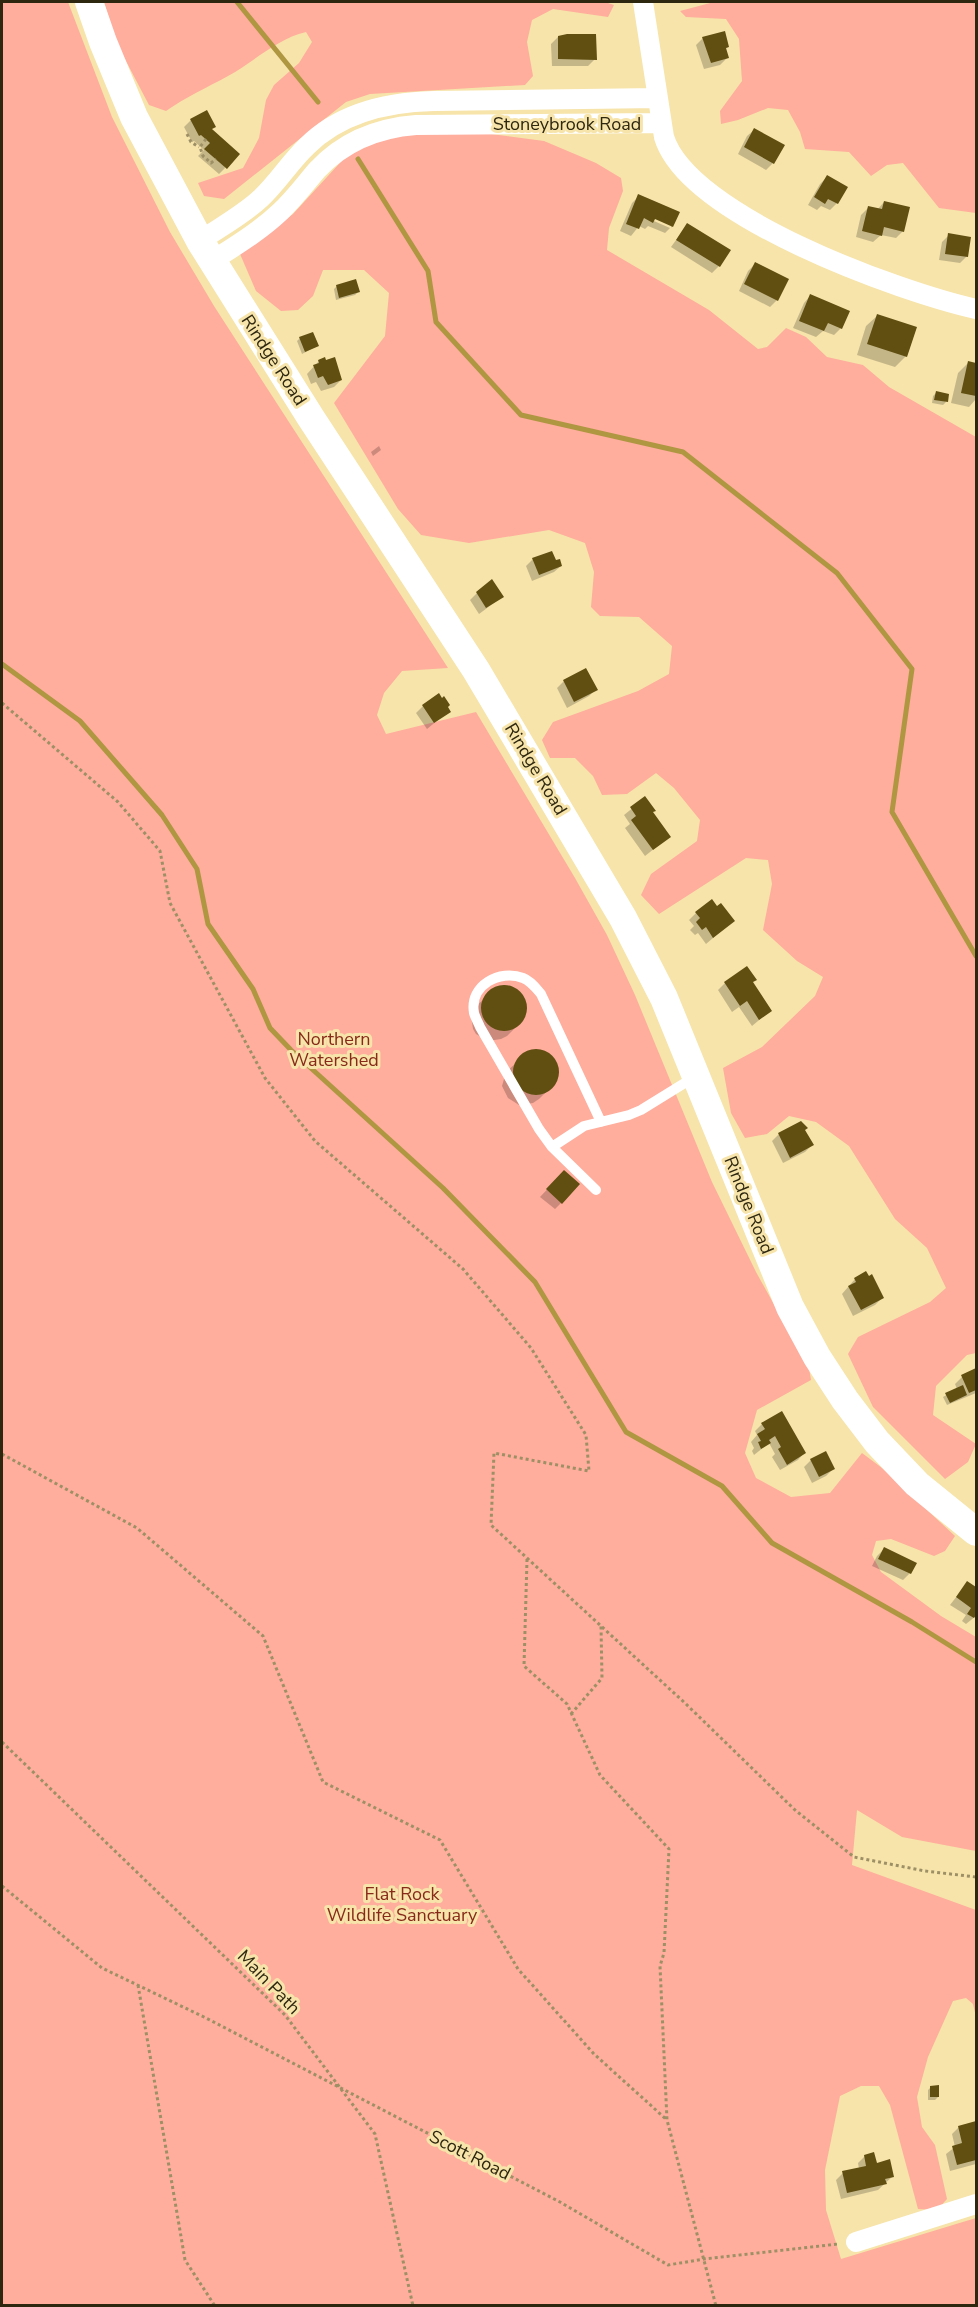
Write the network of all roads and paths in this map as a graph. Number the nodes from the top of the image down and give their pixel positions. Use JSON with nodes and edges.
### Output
{"nodes":[{"id":1,"x":89,"y":2,"type":"edge"},
{"id":2,"x":643,"y":2,"type":"edge"},
{"id":3,"x":657,"y":98,"type":"junction"},
{"id":4,"x":660,"y":123,"type":"junction"},
{"id":5,"x":187,"y":134,"type":"dead end"},
{"id":6,"x":206,"y":139,"type":"dead end"},
{"id":7,"x":200,"y":147,"type":"junction"},
{"id":8,"x":216,"y":159,"type":"dead end"},
{"id":9,"x":206,"y":251,"type":"junction"},
{"id":10,"x":976,"y":309,"type":"edge"},
{"id":11,"x":2,"y":703,"type":"edge"},
{"id":12,"x":696,"y":1076,"type":"junction"},
{"id":13,"x":601,"y":1122,"type":"junction"},
{"id":14,"x":552,"y":1147,"type":"junction"},
{"id":15,"x":596,"y":1190,"type":"dead end"},
{"id":16,"x":2,"y":1454,"type":"edge"},
{"id":17,"x":976,"y":1532,"type":"edge"},
{"id":18,"x":527,"y":1558,"type":"junction"},
{"id":19,"x":601,"y":1626,"type":"junction"},
{"id":20,"x":572,"y":1714,"type":"junction"},
{"id":21,"x":2,"y":1742,"type":"edge"},
{"id":22,"x":976,"y":1877,"type":"edge"},
{"id":23,"x":2,"y":1886,"type":"edge"},
{"id":24,"x":138,"y":1985,"type":"junction"},
{"id":25,"x":340,"y":2088,"type":"junction"},
{"id":26,"x":667,"y":2120,"type":"junction"},
{"id":27,"x":976,"y":2204,"type":"edge"},
{"id":28,"x":856,"y":2242,"type":"joint"},
{"id":29,"x":704,"y":2259,"type":"junction"},
{"id":30,"x":214,"y":2306,"type":"edge"},
{"id":31,"x":412,"y":2306,"type":"edge"},
{"id":32,"x":716,"y":2306,"type":"edge"}],
"edges":[{"from":1,"to":9,"type":"street","name":"Rindge Road"},
{"from":2,"to":3,"type":"street"},
{"from":3,"to":4,"type":"street"},
{"from":3,"to":9,"type":"street","name":"Stoneybrook Road"},
{"from":4,"to":9,"type":"street","name":"Stoneybrook Road"},
{"from":4,"to":10,"type":"street","name":"Stoneybrook Road"},
{"from":5,"to":7,"type":"path"},
{"from":6,"to":7,"type":"path"},
{"from":7,"to":8,"type":"path"},
{"from":9,"to":12,"type":"street","name":"Rindge Road"},
{"from":11,"to":18,"type":"path"},
{"from":12,"to":13,"type":"lane"},
{"from":12,"to":17,"type":"street","name":"Rindge Road"},
{"from":13,"to":14,"type":"lane"},
{"from":13,"to":14,"type":"lane"},
{"from":14,"to":15,"type":"lane"},
{"from":16,"to":26,"type":"path"},
{"from":18,"to":19,"type":"path"},
{"from":18,"to":20,"type":"path"},
{"from":19,"to":20,"type":"path"},
{"from":19,"to":22,"type":"path"},
{"from":20,"to":26,"type":"path"},
{"from":21,"to":25,"type":"path","name":"Main Path"},
{"from":23,"to":24,"type":"path","name":"Scott Road"},
{"from":24,"to":25,"type":"path","name":"Scott Road"},
{"from":24,"to":30,"type":"path"},
{"from":25,"to":29,"type":"path","name":"Scott Road"},
{"from":25,"to":31,"type":"path","name":"Main Path"},
{"from":26,"to":29,"type":"path"},
{"from":27,"to":28,"type":"street"},
{"from":28,"to":29,"type":"path","name":"Scott Road"},
{"from":29,"to":32,"type":"path"}]}
